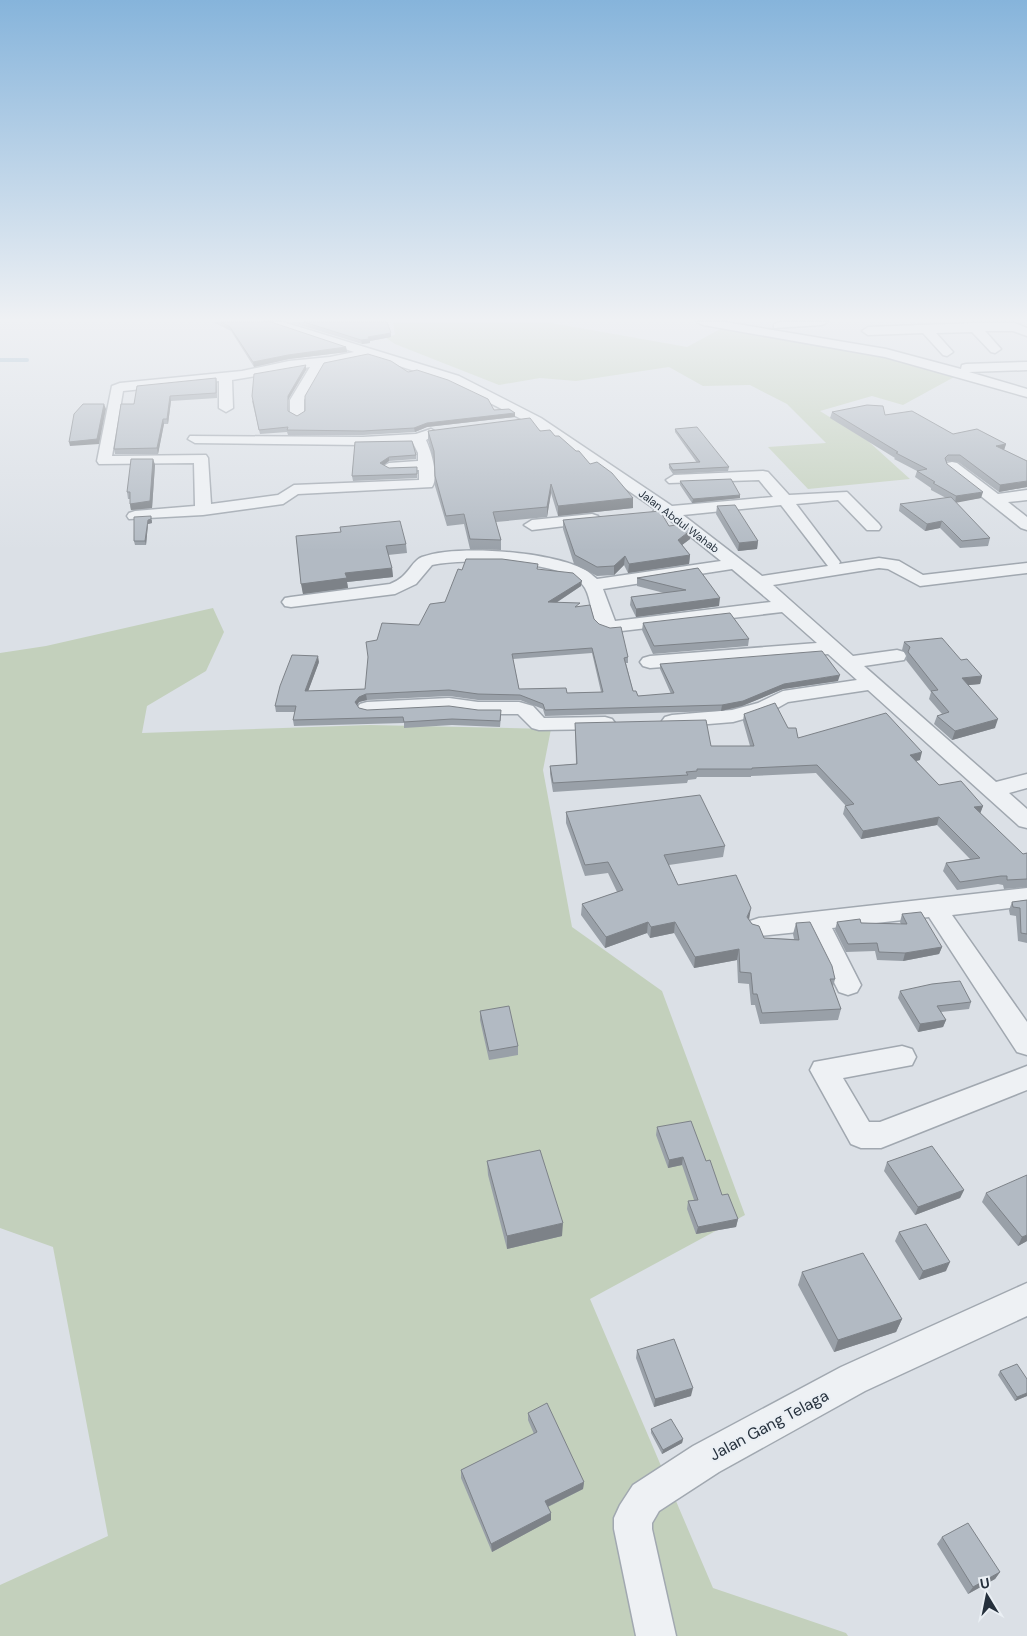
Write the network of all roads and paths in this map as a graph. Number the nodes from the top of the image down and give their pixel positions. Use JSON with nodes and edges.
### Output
{"nodes":[{"id":1,"x":115,"y":398,"type":"edge"},
{"id":2,"x":226,"y":398,"type":"edge"},
{"id":3,"x":298,"y":398,"type":"edge"},
{"id":4,"x":494,"y":398,"type":"edge"},
{"id":5,"x":226,"y":408,"type":"dead end"},
{"id":6,"x":297,"y":415,"type":"edge"},
{"id":7,"x":536,"y":421,"type":"junction"},
{"id":8,"x":516,"y":423,"type":"edge"},
{"id":9,"x":447,"y":431,"type":"edge"},
{"id":10,"x":418,"y":438,"type":"junction"},
{"id":11,"x":195,"y":439,"type":"dead end"},
{"id":12,"x":427,"y":465,"type":"junction"},
{"id":13,"x":952,"y":466,"type":"edge"},
{"id":14,"x":389,"y":467,"type":"edge"},
{"id":15,"x":674,"y":480,"type":"dead end"},
{"id":16,"x":1027,"y":495,"type":"edge"},
{"id":17,"x":995,"y":499,"type":"junction"},
{"id":18,"x":785,"y":501,"type":"junction"},
{"id":19,"x":203,"y":510,"type":"junction"},
{"id":20,"x":668,"y":511,"type":"junction"},
{"id":21,"x":646,"y":513,"type":"edge"},
{"id":22,"x":135,"y":516,"type":"edge"},
{"id":23,"x":608,"y":517,"type":"edge"},
{"id":24,"x":532,"y":525,"type":"dead end"},
{"id":25,"x":1027,"y":525,"type":"edge"},
{"id":26,"x":874,"y":527,"type":"dead end"},
{"id":27,"x":832,"y":562,"type":"dead end"},
{"id":28,"x":735,"y":564,"type":"junction"},
{"id":29,"x":1027,"y":568,"type":"edge"},
{"id":30,"x":760,"y":582,"type":"junction"},
{"id":31,"x":593,"y":585,"type":"junction"},
{"id":32,"x":290,"y":602,"type":"dead end"},
{"id":33,"x":786,"y":606,"type":"junction"},
{"id":34,"x":832,"y":648,"type":"junction"},
{"id":35,"x":896,"y":656,"type":"dead end"},
{"id":36,"x":650,"y":662,"type":"dead end"},
{"id":37,"x":847,"y":662,"type":"junction"},
{"id":38,"x":870,"y":684,"type":"junction"},
{"id":39,"x":367,"y":708,"type":"edge"},
{"id":40,"x":1027,"y":781,"type":"edge"},
{"id":41,"x":991,"y":790,"type":"junction"},
{"id":42,"x":1027,"y":822,"type":"edge"},
{"id":43,"x":1027,"y":896,"type":"edge"},
{"id":44,"x":935,"y":908,"type":"junction"},
{"id":45,"x":816,"y":921,"type":"junction"},
{"id":46,"x":759,"y":927,"type":"edge"},
{"id":47,"x":848,"y":985,"type":"dead end"},
{"id":48,"x":1027,"y":1044,"type":"edge"},
{"id":49,"x":902,"y":1057,"type":"dead end"},
{"id":50,"x":1027,"y":1078,"type":"edge"},
{"id":51,"x":1027,"y":1299,"type":"edge"},
{"id":52,"x":656,"y":1636,"type":"edge"}],
"edges":[{"from":1,"to":19,"type":"street"},
{"from":2,"to":5,"type":"street"},
{"from":3,"to":6,"type":"street"},
{"from":4,"to":7,"type":"street","name":"Jalan Abdul Wahab"},
{"from":7,"to":8,"type":"street"},
{"from":7,"to":20,"type":"street","name":"Jalan Abdul Wahab"},
{"from":9,"to":10,"type":"street"},
{"from":10,"to":11,"type":"street"},
{"from":10,"to":12,"type":"street"},
{"from":12,"to":14,"type":"street"},
{"from":12,"to":19,"type":"street"},
{"from":13,"to":17,"type":"street"},
{"from":15,"to":18,"type":"street"},
{"from":16,"to":17,"type":"street"},
{"from":17,"to":25,"type":"street"},
{"from":18,"to":20,"type":"street"},
{"from":18,"to":26,"type":"street"},
{"from":18,"to":27,"type":"street"},
{"from":19,"to":22,"type":"street"},
{"from":20,"to":21,"type":"street"},
{"from":20,"to":28,"type":"street","name":"Jalan Abdul Wahab"},
{"from":23,"to":24,"type":"street"},
{"from":28,"to":30,"type":"street","name":"Jalan Abdul Wahab"},
{"from":28,"to":31,"type":"street"},
{"from":29,"to":30,"type":"street"},
{"from":30,"to":33,"type":"street","name":"Jalan Abdul Wahab"},
{"from":31,"to":32,"type":"street"},
{"from":31,"to":33,"type":"street"},
{"from":33,"to":34,"type":"street","name":"Jalan Abdul Wahab"},
{"from":34,"to":36,"type":"street"},
{"from":34,"to":37,"type":"street","name":"Jalan Abdul Wahab"},
{"from":35,"to":37,"type":"street"},
{"from":37,"to":38,"type":"street","name":"Jalan Abdul Wahab"},
{"from":38,"to":39,"type":"street"},
{"from":38,"to":41,"type":"street","name":"Jalan Abdul Wahab"},
{"from":40,"to":41,"type":"street"},
{"from":41,"to":42,"type":"street","name":"Jalan Abdul Wahab"},
{"from":43,"to":44,"type":"street"},
{"from":44,"to":45,"type":"street"},
{"from":44,"to":48,"type":"street"},
{"from":45,"to":46,"type":"street"},
{"from":45,"to":47,"type":"street"},
{"from":49,"to":50,"type":"street"},
{"from":51,"to":52,"type":"street","name":"Jalan Gang Telaga"}]}
